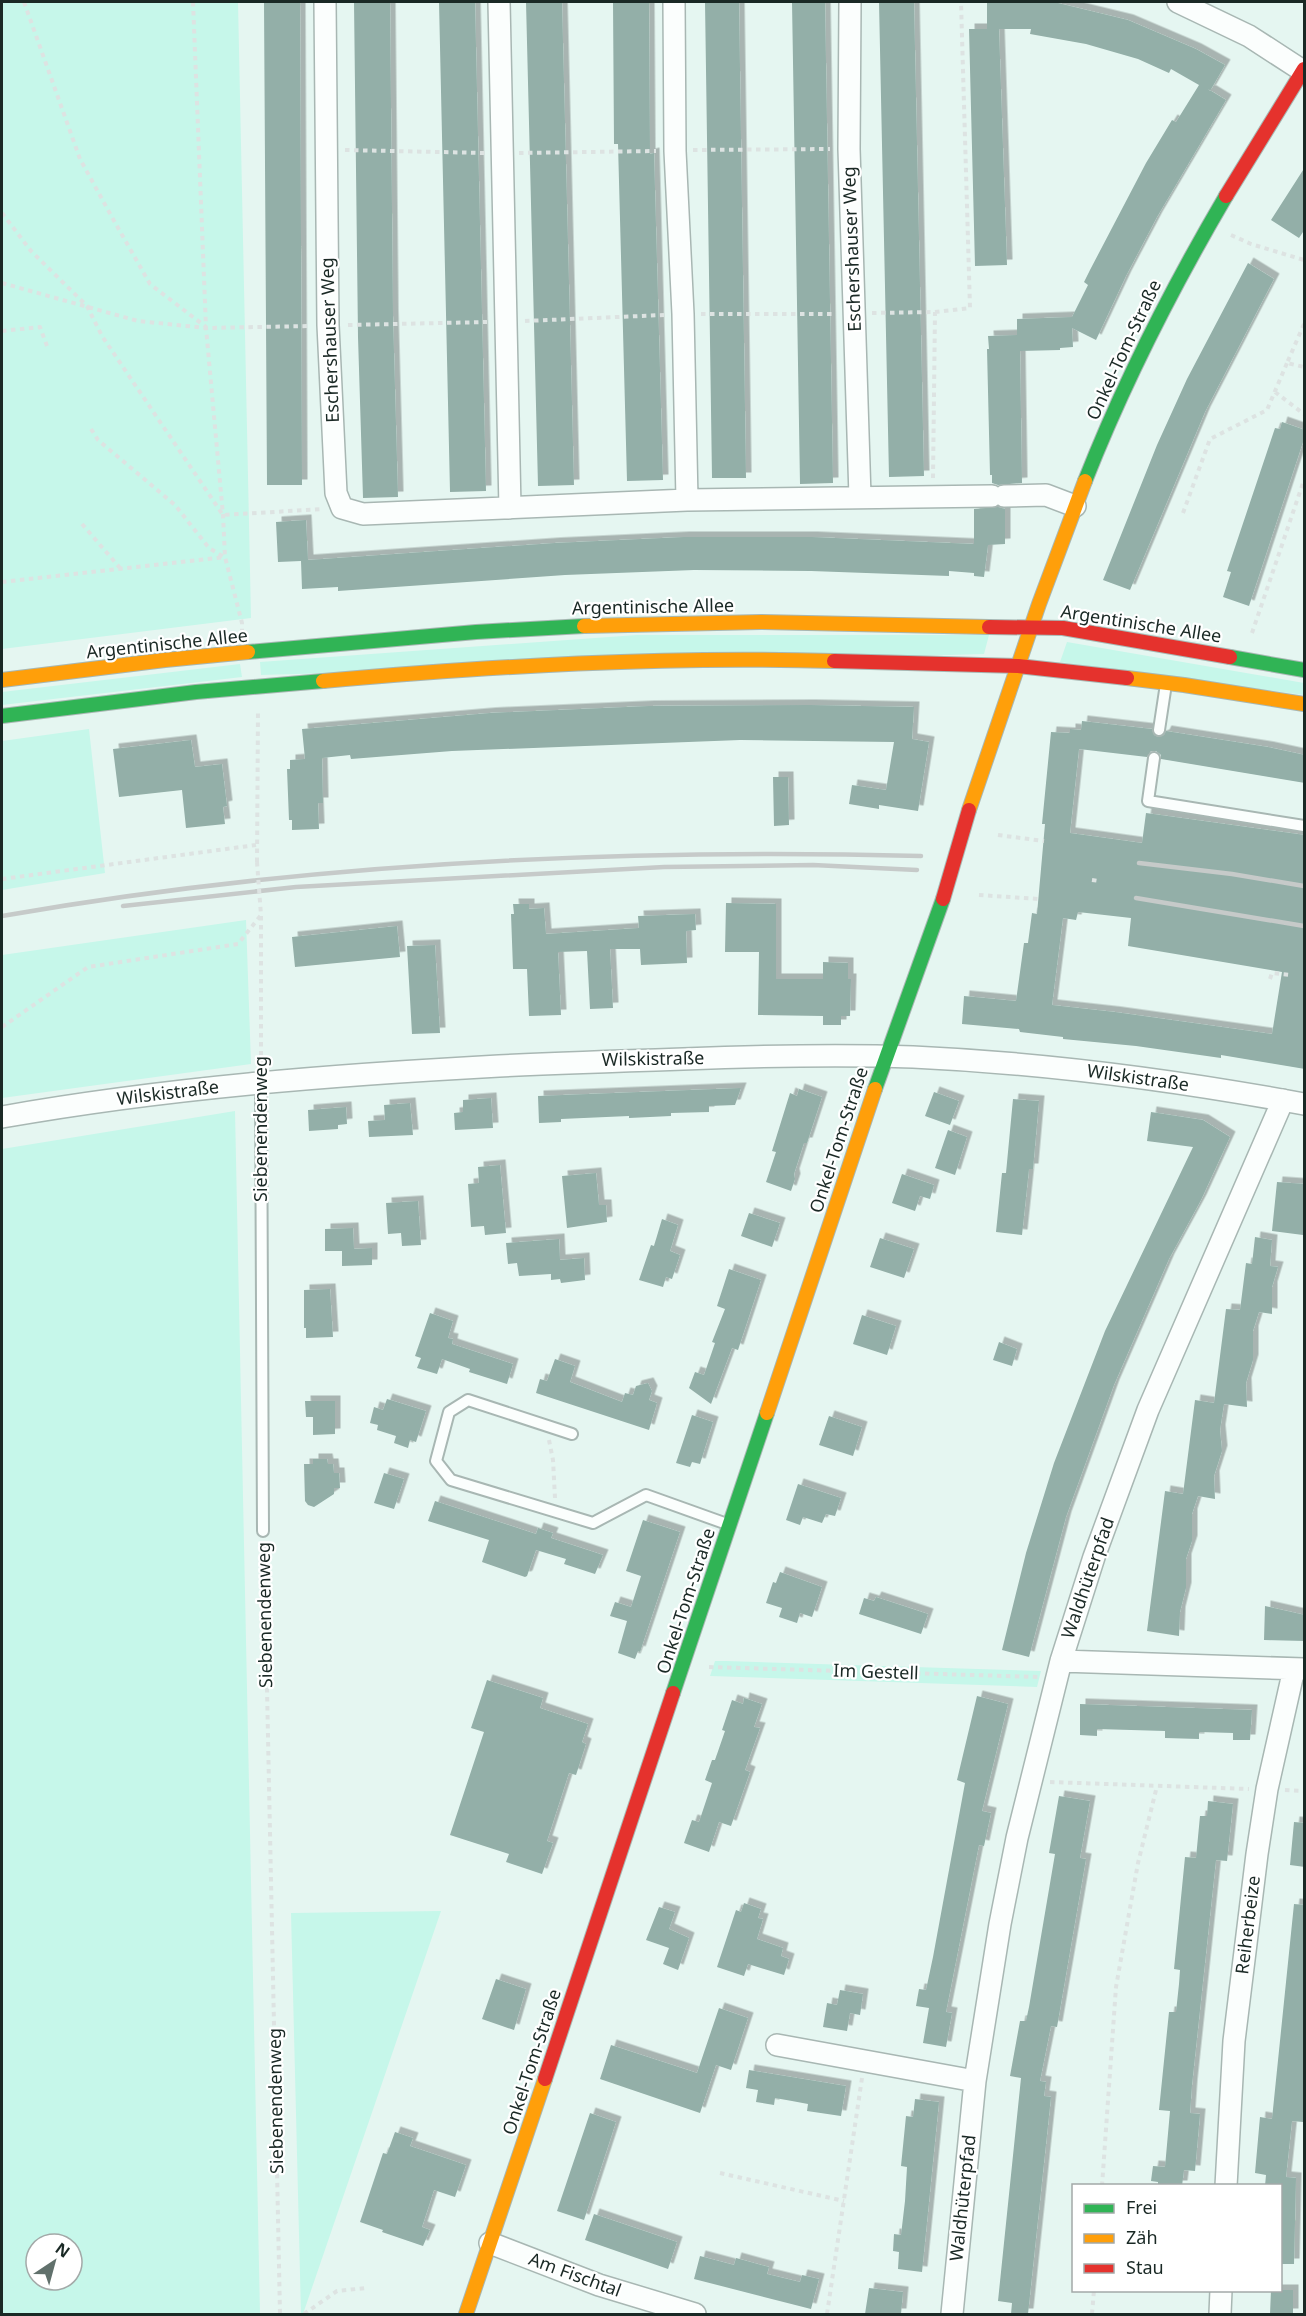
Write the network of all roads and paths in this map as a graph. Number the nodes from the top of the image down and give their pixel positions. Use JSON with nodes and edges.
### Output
{"nodes":[{"id":1,"x":24,"y":2,"type":"edge"},
{"id":2,"x":194,"y":2,"type":"edge"},
{"id":3,"x":325,"y":2,"type":"edge"},
{"id":4,"x":500,"y":2,"type":"edge"},
{"id":5,"x":674,"y":2,"type":"edge"},
{"id":6,"x":849,"y":2,"type":"edge"},
{"id":7,"x":961,"y":2,"type":"edge"},
{"id":8,"x":1178,"y":2,"type":"edge"},
{"id":9,"x":1304,"y":70,"type":"edge"},
{"id":10,"x":849,"y":149,"type":"junction"},
{"id":11,"x":327,"y":150,"type":"junction"},
{"id":12,"x":675,"y":151,"type":"junction"},
{"id":13,"x":503,"y":153,"type":"junction"},
{"id":14,"x":2,"y":213,"type":"edge"},
{"id":15,"x":1232,"y":235,"type":"dead end"},
{"id":16,"x":1305,"y":260,"type":"edge"},
{"id":17,"x":2,"y":283,"type":"edge"},
{"id":18,"x":87,"y":306,"type":"junction"},
{"id":19,"x":935,"y":312,"type":"junction"},
{"id":20,"x":683,"y":314,"type":"junction"},
{"id":21,"x":854,"y":314,"type":"junction"},
{"id":22,"x":507,"y":322,"type":"junction"},
{"id":23,"x":1305,"y":324,"type":"edge"},
{"id":24,"x":328,"y":325,"type":"junction"},
{"id":25,"x":206,"y":328,"type":"junction"},
{"id":26,"x":2,"y":331,"type":"edge"},
{"id":27,"x":47,"y":346,"type":"dead end"},
{"id":28,"x":1287,"y":363,"type":"junction"},
{"id":29,"x":1305,"y":367,"type":"edge"},
{"id":30,"x":1275,"y":392,"type":"junction"},
{"id":31,"x":1305,"y":414,"type":"edge"},
{"id":32,"x":92,"y":429,"type":"dead end"},
{"id":33,"x":1305,"y":480,"type":"edge"},
{"id":34,"x":932,"y":496,"type":"junction"},
{"id":35,"x":860,"y":497,"type":"junction"},
{"id":36,"x":687,"y":500,"type":"junction"},
{"id":37,"x":1075,"y":506,"type":"junction"},
{"id":38,"x":342,"y":508,"type":"junction"},
{"id":39,"x":510,"y":508,"type":"junction"},
{"id":40,"x":1183,"y":513,"type":"dead end"},
{"id":41,"x":223,"y":515,"type":"junction"},
{"id":42,"x":82,"y":524,"type":"dead end"},
{"id":43,"x":225,"y":557,"type":"junction"},
{"id":44,"x":121,"y":568,"type":"junction"},
{"id":45,"x":2,"y":582,"type":"edge"},
{"id":46,"x":242,"y":623,"type":"dead end"},
{"id":47,"x":1031,"y":627,"type":"junction"},
{"id":48,"x":1252,"y":633,"type":"dead end"},
{"id":49,"x":1018,"y":666,"type":"junction"},
{"id":50,"x":1305,"y":670,"type":"edge"},
{"id":51,"x":2,"y":680,"type":"edge"},
{"id":52,"x":1166,"y":683,"type":"junction"},
{"id":53,"x":1305,"y":704,"type":"edge"},
{"id":54,"x":258,"y":707,"type":"dead end"},
{"id":55,"x":2,"y":716,"type":"edge"},
{"id":56,"x":1159,"y":730,"type":"dead end"},
{"id":57,"x":1154,"y":758,"type":"dead end"},
{"id":58,"x":1305,"y":826,"type":"edge"},
{"id":59,"x":998,"y":836,"type":"dead end"},
{"id":60,"x":1044,"y":841,"type":"dead end"},
{"id":61,"x":256,"y":845,"type":"junction"},
{"id":62,"x":2,"y":879,"type":"edge"},
{"id":63,"x":1092,"y":880,"type":"dead end"},
{"id":64,"x":1099,"y":881,"type":"dead end"},
{"id":65,"x":979,"y":895,"type":"dead end"},
{"id":66,"x":1039,"y":899,"type":"dead end"},
{"id":67,"x":261,"y":915,"type":"junction"},
{"id":68,"x":1291,"y":975,"type":"dead end"},
{"id":69,"x":1270,"y":979,"type":"dead end"},
{"id":70,"x":2,"y":1027,"type":"edge"},
{"id":71,"x":886,"y":1056,"type":"junction"},
{"id":72,"x":261,"y":1081,"type":"junction"},
{"id":73,"x":1283,"y":1100,"type":"junction"},
{"id":74,"x":1305,"y":1104,"type":"edge"},
{"id":75,"x":2,"y":1117,"type":"edge"},
{"id":76,"x":546,"y":1424,"type":"junction"},
{"id":77,"x":572,"y":1434,"type":"dead end"},
{"id":78,"x":558,"y":1514,"type":"junction"},
{"id":79,"x":730,"y":1525,"type":"junction"},
{"id":80,"x":263,"y":1531,"type":"joint"},
{"id":81,"x":1061,"y":1661,"type":"junction"},
{"id":82,"x":709,"y":1667,"type":"dead end"},
{"id":83,"x":1299,"y":1669,"type":"edge"},
{"id":84,"x":1043,"y":1677,"type":"dead end"},
{"id":85,"x":1043,"y":1782,"type":"dead end"},
{"id":86,"x":1157,"y":1786,"type":"junction"},
{"id":87,"x":1253,"y":1789,"type":"dead end"},
{"id":88,"x":1281,"y":1790,"type":"dead end"},
{"id":89,"x":1305,"y":1791,"type":"edge"},
{"id":90,"x":777,"y":2045,"type":"dead end"},
{"id":91,"x":864,"y":2062,"type":"junction"},
{"id":92,"x":975,"y":2081,"type":"junction"},
{"id":93,"x":720,"y":2173,"type":"dead end"},
{"id":94,"x":1102,"y":2184,"type":"edge"},
{"id":95,"x":1226,"y":2184,"type":"edge"},
{"id":96,"x":844,"y":2201,"type":"junction"},
{"id":97,"x":490,"y":2243,"type":"junction"},
{"id":98,"x":366,"y":2288,"type":"dead end"},
{"id":99,"x":1094,"y":2292,"type":"edge"},
{"id":100,"x":1221,"y":2292,"type":"edge"},
{"id":101,"x":280,"y":2314,"type":"edge"},
{"id":102,"x":304,"y":2314,"type":"edge"},
{"id":103,"x":466,"y":2314,"type":"edge"},
{"id":104,"x":694,"y":2314,"type":"edge"},
{"id":105,"x":827,"y":2314,"type":"edge"},
{"id":106,"x":951,"y":2314,"type":"edge"},
{"id":107,"x":1092,"y":2314,"type":"edge"},
{"id":108,"x":1220,"y":2314,"type":"edge"}],
"edges":[{"from":1,"to":25,"type":"path"},
{"from":2,"to":25,"type":"path"},
{"from":3,"to":11,"type":"street","name":"Eschershauser Weg"},
{"from":4,"to":13,"type":"street"},
{"from":5,"to":12,"type":"street"},
{"from":6,"to":10,"type":"street","name":"Eschershauser Weg"},
{"from":7,"to":19,"type":"path"},
{"from":8,"to":9,"type":"street"},
{"from":9,"to":37,"type":"main road","name":"Onkel-Tom-Straße"},
{"from":10,"to":12,"type":"path"},
{"from":10,"to":21,"type":"street","name":"Eschershauser Weg"},
{"from":11,"to":13,"type":"path"},
{"from":11,"to":24,"type":"street","name":"Eschershauser Weg"},
{"from":12,"to":13,"type":"path"},
{"from":12,"to":20,"type":"street"},
{"from":13,"to":22,"type":"street"},
{"from":14,"to":18,"type":"path"},
{"from":15,"to":16,"type":"path"},
{"from":17,"to":18,"type":"path"},
{"from":18,"to":25,"type":"path"},
{"from":18,"to":41,"type":"path"},
{"from":19,"to":21,"type":"path"},
{"from":19,"to":34,"type":"path"},
{"from":20,"to":21,"type":"path"},
{"from":20,"to":22,"type":"path"},
{"from":20,"to":36,"type":"street"},
{"from":21,"to":35,"type":"street","name":"Eschershauser Weg"},
{"from":22,"to":24,"type":"path"},
{"from":22,"to":39,"type":"street"},
{"from":23,"to":28,"type":"path"},
{"from":24,"to":25,"type":"path"},
{"from":24,"to":38,"type":"street","name":"Eschershauser Weg"},
{"from":25,"to":41,"type":"path"},
{"from":26,"to":27,"type":"path"},
{"from":28,"to":29,"type":"path"},
{"from":28,"to":30,"type":"path"},
{"from":30,"to":31,"type":"path"},
{"from":30,"to":40,"type":"path"},
{"from":32,"to":43,"type":"path"},
{"from":33,"to":48,"type":"path"},
{"from":34,"to":35,"type":"street"},
{"from":34,"to":37,"type":"street"},
{"from":35,"to":36,"type":"street"},
{"from":36,"to":39,"type":"street"},
{"from":37,"to":47,"type":"main road","name":"Onkel-Tom-Straße"},
{"from":38,"to":39,"type":"street"},
{"from":38,"to":41,"type":"path"},
{"from":41,"to":43,"type":"path"},
{"from":42,"to":44,"type":"path"},
{"from":43,"to":44,"type":"path"},
{"from":43,"to":46,"type":"path"},
{"from":44,"to":45,"type":"path"},
{"from":47,"to":49,"type":"main road","name":"Onkel-Tom-Straße"},
{"from":47,"to":50,"type":"main road","name":"Argentinische Allee"},
{"from":47,"to":51,"type":"main road","name":"Argentinische Allee"},
{"from":49,"to":52,"type":"main road"},
{"from":49,"to":55,"type":"main road"},
{"from":49,"to":71,"type":"main road","name":"Onkel-Tom-Straße","bridge":true},
{"from":52,"to":53,"type":"main road"},
{"from":52,"to":56,"type":"lane"},
{"from":54,"to":61,"type":"path"},
{"from":57,"to":58,"type":"lane"},
{"from":59,"to":60,"type":"path"},
{"from":61,"to":62,"type":"path"},
{"from":61,"to":67,"type":"path","name":"Siebenendenweg","bridge":true},
{"from":63,"to":64,"type":"path"},
{"from":65,"to":66,"type":"path"},
{"from":67,"to":70,"type":"path"},
{"from":67,"to":72,"type":"path","name":"Siebenendenweg"},
{"from":68,"to":69,"type":"path"},
{"from":71,"to":72,"type":"street","name":"Wilskistraße"},
{"from":71,"to":73,"type":"street","name":"Wilskistraße"},
{"from":71,"to":79,"type":"main road","name":"Onkel-Tom-Straße"},
{"from":72,"to":75,"type":"street","name":"Wilskistraße"},
{"from":72,"to":80,"type":"lane","name":"Siebenendenweg"},
{"from":73,"to":74,"type":"street","name":"Wilskistraße"},
{"from":73,"to":81,"type":"street","name":"Waldhüterpfad"},
{"from":76,"to":77,"type":"lane"},
{"from":76,"to":78,"type":"path"},
{"from":76,"to":78,"type":"lane"},
{"from":78,"to":79,"type":"lane"},
{"from":79,"to":97,"type":"main road","name":"Onkel-Tom-Straße"},
{"from":80,"to":101,"type":"path","name":"Siebenendenweg"},
{"from":81,"to":83,"type":"street"},
{"from":81,"to":92,"type":"street","name":"Waldhüterpfad"},
{"from":82,"to":84,"type":"path","name":"Im Gestell"},
{"from":83,"to":95,"type":"street","name":"Reiherbeize"},
{"from":85,"to":86,"type":"path"},
{"from":86,"to":87,"type":"path"},
{"from":86,"to":94,"type":"path"},
{"from":88,"to":89,"type":"path"},
{"from":90,"to":91,"type":"street"},
{"from":91,"to":92,"type":"street"},
{"from":91,"to":96,"type":"path"},
{"from":92,"to":106,"type":"street","name":"Waldhüterpfad"},
{"from":93,"to":96,"type":"path"},
{"from":96,"to":105,"type":"path"},
{"from":97,"to":103,"type":"main road","name":"Onkel-Tom-Straße"},
{"from":97,"to":104,"type":"street","name":"Am Fischtal"},
{"from":98,"to":102,"type":"path"},
{"from":99,"to":107,"type":"path"},
{"from":100,"to":108,"type":"street"}]}
